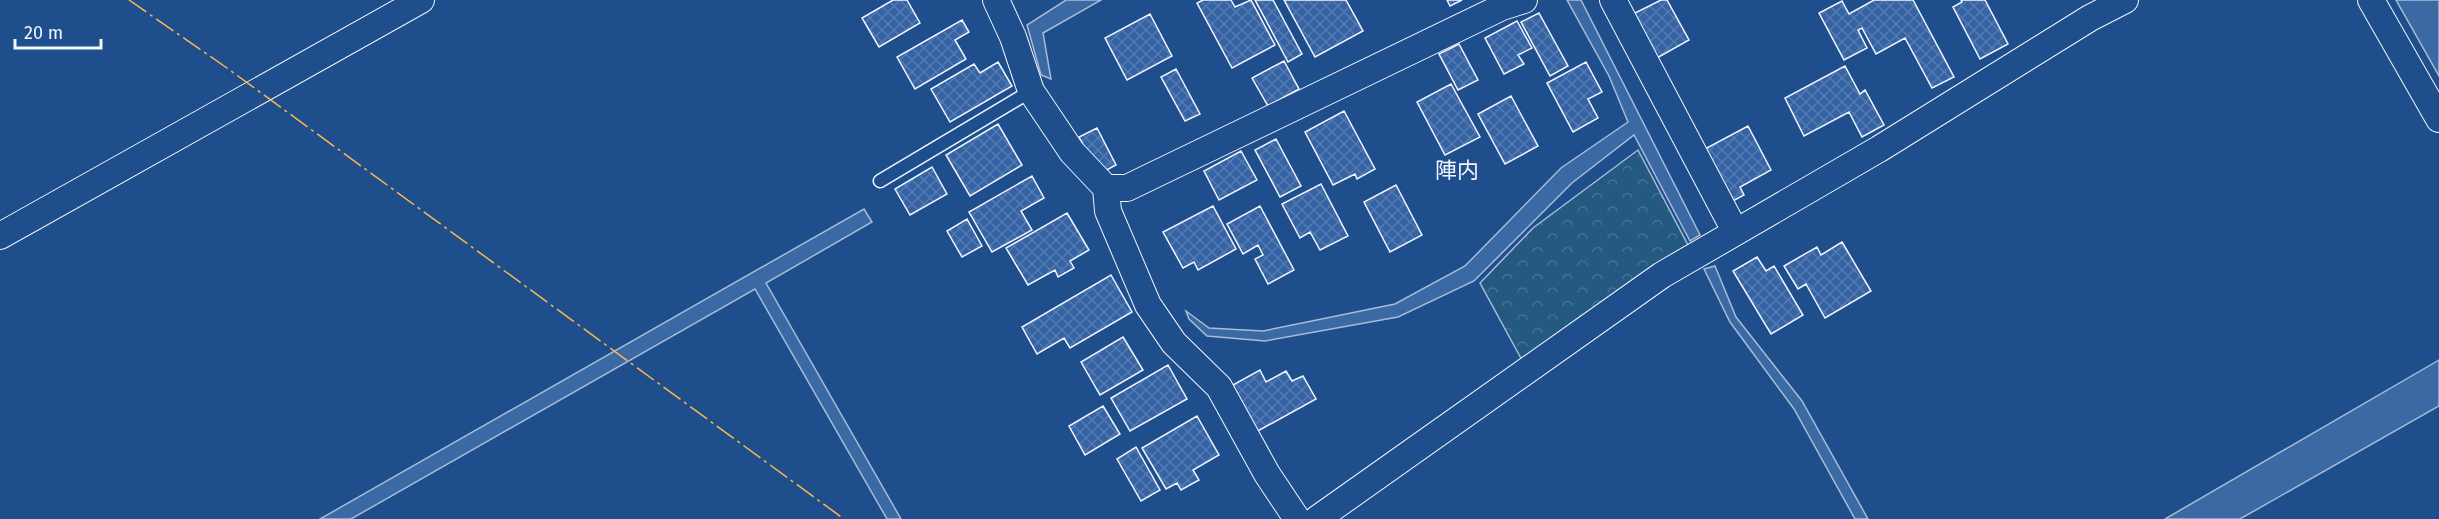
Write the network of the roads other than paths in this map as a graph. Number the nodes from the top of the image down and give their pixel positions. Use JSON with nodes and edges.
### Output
{"nodes":[{"id":1,"x":421,"y":0,"type":"edge"},
{"id":2,"x":996,"y":0,"type":"edge"},
{"id":3,"x":1524,"y":0,"type":"edge"},
{"id":4,"x":1613,"y":0,"type":"edge"},
{"id":5,"x":2125,"y":0,"type":"edge"},
{"id":6,"x":2371,"y":0,"type":"edge"},
{"id":7,"x":2085,"y":9,"type":"edge"},
{"id":8,"x":1031,"y":91,"type":"junction"},
{"id":9,"x":2439,"y":119,"type":"edge"},
{"id":10,"x":880,"y":181,"type":"dead end"},
{"id":11,"x":1106,"y":188,"type":"junction"},
{"id":12,"x":1735,"y":231,"type":"junction"},
{"id":13,"x":0,"y":236,"type":"edge"},
{"id":14,"x":1322,"y":518,"type":"edge"},
{"id":15,"x":1298,"y":519,"type":"edge"}],
"edges":[{"from":1,"to":13,"type":"street"},
{"from":2,"to":8,"type":"street"},
{"from":3,"to":11,"type":"street"},
{"from":4,"to":12,"type":"street"},
{"from":5,"to":7,"type":"street"},
{"from":6,"to":9,"type":"street"},
{"from":7,"to":12,"type":"street"},
{"from":8,"to":10,"type":"lane"},
{"from":8,"to":11,"type":"street"},
{"from":11,"to":15,"type":"street"},
{"from":12,"to":14,"type":"street"}]}
